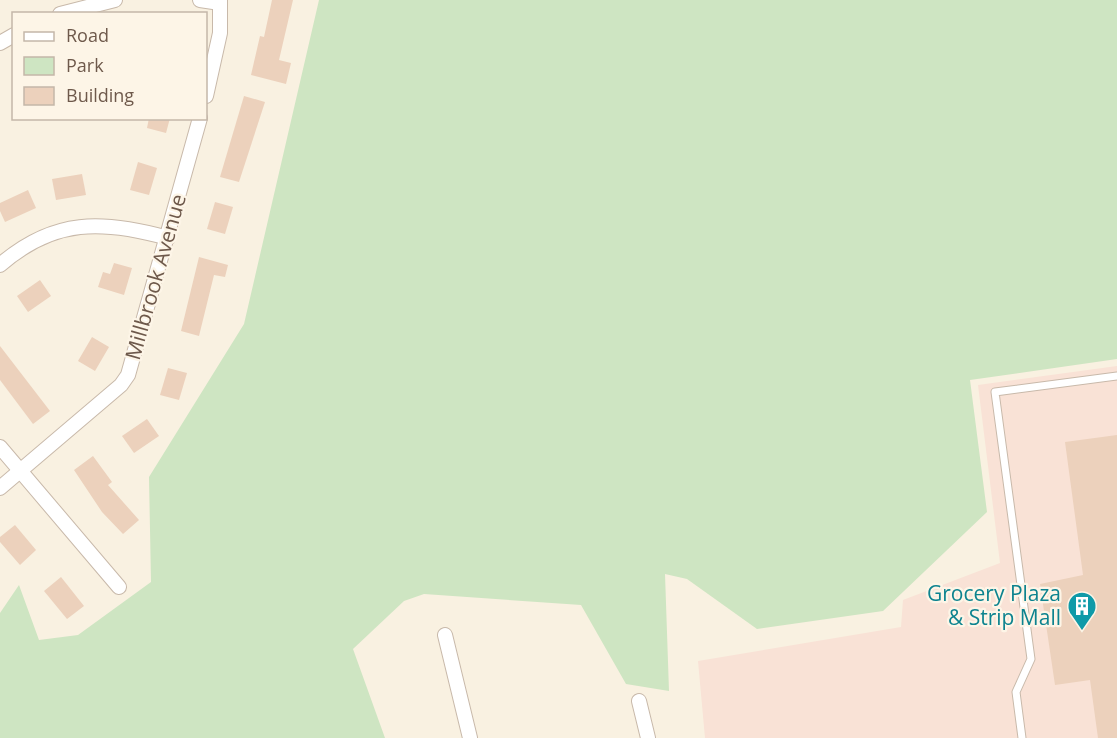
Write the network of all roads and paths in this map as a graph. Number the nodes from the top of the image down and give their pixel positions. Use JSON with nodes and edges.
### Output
{"nodes":[{"id":1,"x":115,"y":0,"type":"edge"},
{"id":2,"x":200,"y":0,"type":"edge"},
{"id":3,"x":220,"y":1,"type":"edge"},
{"id":4,"x":68,"y":12,"type":"edge"},
{"id":5,"x":207,"y":92,"type":"edge"},
{"id":6,"x":199,"y":120,"type":"edge"},
{"id":7,"x":168,"y":238,"type":"junction"},
{"id":8,"x":0,"y":265,"type":"edge"},
{"id":9,"x":1117,"y":375,"type":"edge"},
{"id":10,"x":0,"y":447,"type":"edge"},
{"id":11,"x":20,"y":471,"type":"junction"},
{"id":12,"x":0,"y":488,"type":"edge"},
{"id":13,"x":119,"y":587,"type":"dead end"},
{"id":14,"x":445,"y":635,"type":"dead end"},
{"id":15,"x":639,"y":701,"type":"dead end"},
{"id":16,"x":470,"y":738,"type":"edge"},
{"id":17,"x":648,"y":738,"type":"edge"},
{"id":18,"x":1022,"y":738,"type":"edge"}],
"edges":[{"from":1,"to":4,"type":"street"},
{"from":2,"to":3,"type":"street"},
{"from":3,"to":5,"type":"street"},
{"from":6,"to":7,"type":"street","name":"Millbrook Avenue"},
{"from":7,"to":8,"type":"street"},
{"from":7,"to":11,"type":"street","name":"Millbrook Avenue"},
{"from":9,"to":18,"type":"lane"},
{"from":10,"to":11,"type":"street"},
{"from":11,"to":12,"type":"street","name":"Millbrook Avenue"},
{"from":11,"to":13,"type":"street"},
{"from":14,"to":16,"type":"street"},
{"from":15,"to":17,"type":"street"}]}
